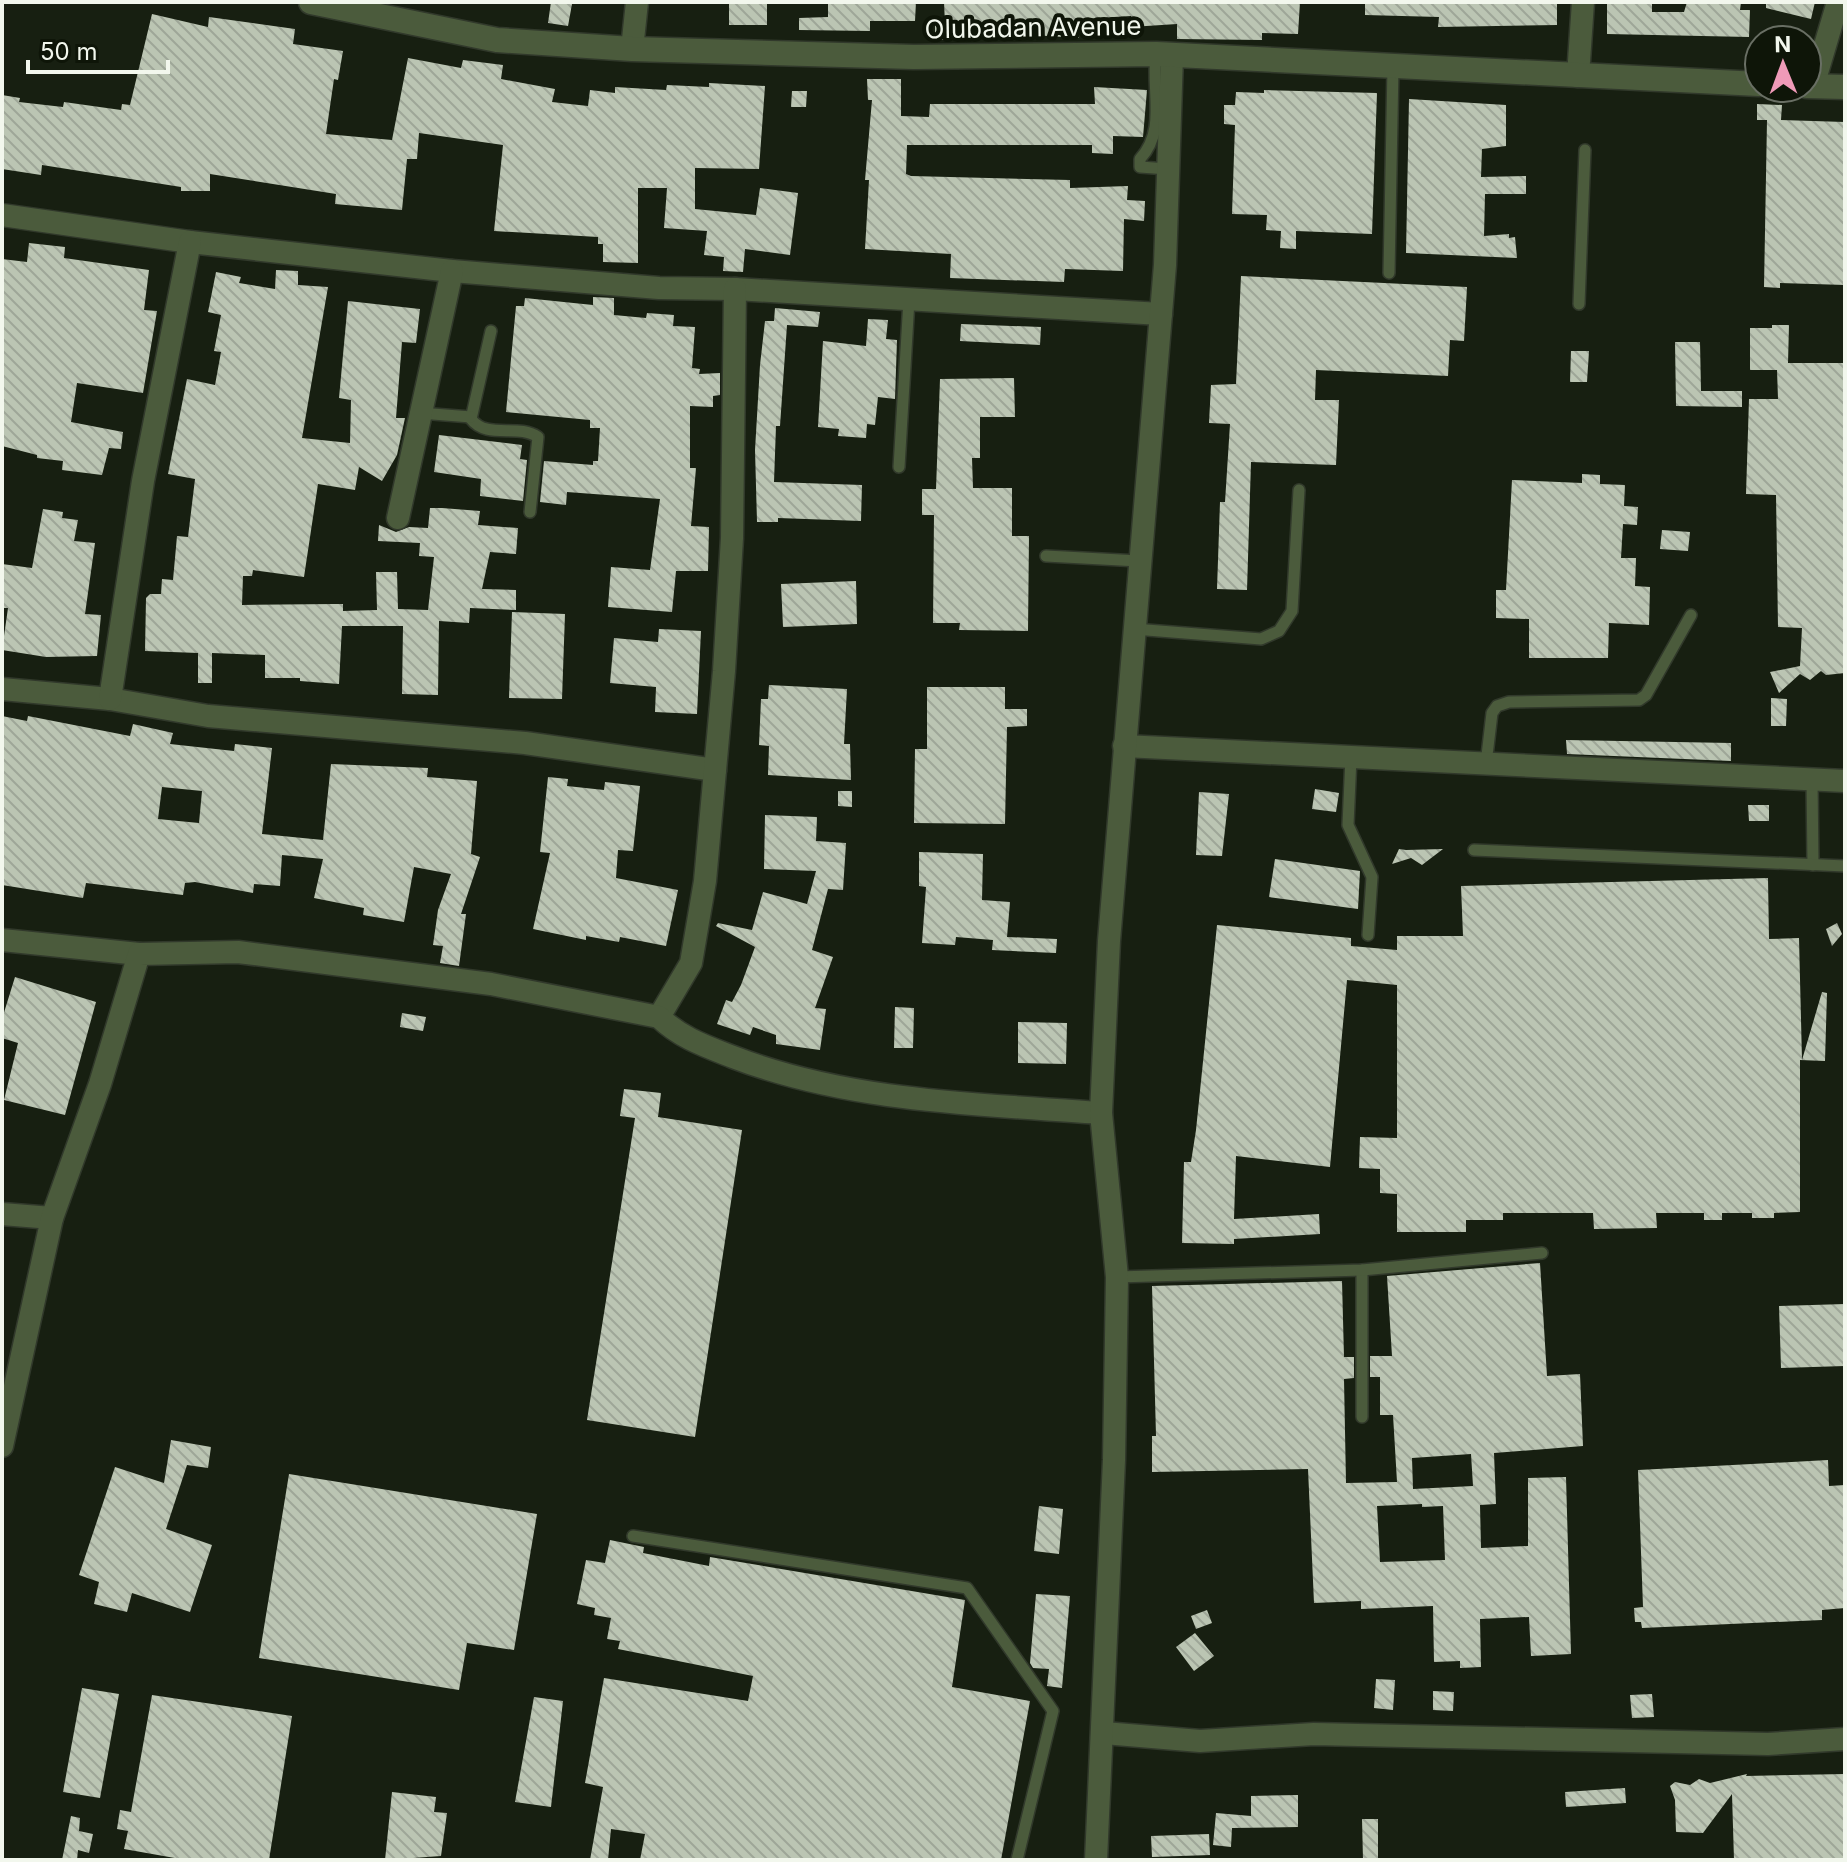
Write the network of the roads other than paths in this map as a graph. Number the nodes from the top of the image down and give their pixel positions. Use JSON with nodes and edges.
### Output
{"nodes":[{"id":1,"x":311,"y":2,"type":"edge"},
{"id":2,"x":637,"y":2,"type":"edge"},
{"id":3,"x":1583,"y":2,"type":"edge"},
{"id":4,"x":1838,"y":2,"type":"edge"},
{"id":5,"x":1823,"y":47,"type":"edge"},
{"id":6,"x":632,"y":49,"type":"junction"},
{"id":7,"x":1164,"y":55,"type":"junction"},
{"id":8,"x":1393,"y":67,"type":"junction"},
{"id":9,"x":1578,"y":76,"type":"junction"},
{"id":10,"x":1743,"y":83,"type":"edge"},
{"id":11,"x":1823,"y":86,"type":"edge"},
{"id":12,"x":1845,"y":87,"type":"edge"},
{"id":13,"x":1585,"y":150,"type":"dead end"},
{"id":14,"x":2,"y":215,"type":"edge"},
{"id":15,"x":190,"y":242,"type":"junction"},
{"id":16,"x":452,"y":271,"type":"junction"},
{"id":17,"x":1389,"y":273,"type":"dead end"},
{"id":18,"x":735,"y":289,"type":"junction"},
{"id":19,"x":909,"y":300,"type":"junction"},
{"id":20,"x":1579,"y":304,"type":"dead end"},
{"id":21,"x":1161,"y":314,"type":"junction"},
{"id":22,"x":491,"y":331,"type":"dead end"},
{"id":23,"x":420,"y":413,"type":"junction"},
{"id":24,"x":471,"y":417,"type":"junction"},
{"id":25,"x":899,"y":467,"type":"dead end"},
{"id":26,"x":1299,"y":490,"type":"dead end"},
{"id":27,"x":530,"y":512,"type":"dead end"},
{"id":28,"x":398,"y":518,"type":"dead end"},
{"id":29,"x":1046,"y":556,"type":"dead end"},
{"id":30,"x":1139,"y":561,"type":"junction"},
{"id":31,"x":1691,"y":615,"type":"dead end"},
{"id":32,"x":1134,"y":629,"type":"junction"},
{"id":33,"x":2,"y":689,"type":"edge"},
{"id":34,"x":110,"y":699,"type":"junction"},
{"id":35,"x":1124,"y":746,"type":"junction"},
{"id":36,"x":1351,"y":757,"type":"junction"},
{"id":37,"x":1486,"y":764,"type":"junction"},
{"id":38,"x":715,"y":770,"type":"junction"},
{"id":39,"x":1812,"y":780,"type":"junction"},
{"id":40,"x":1845,"y":781,"type":"edge"},
{"id":41,"x":1474,"y":850,"type":"dead end"},
{"id":42,"x":1813,"y":865,"type":"junction"},
{"id":43,"x":1845,"y":866,"type":"edge"},
{"id":44,"x":1368,"y":935,"type":"dead end"},
{"id":45,"x":2,"y":940,"type":"edge"},
{"id":46,"x":139,"y":954,"type":"junction"},
{"id":47,"x":659,"y":1017,"type":"junction"},
{"id":48,"x":1101,"y":1113,"type":"junction"},
{"id":49,"x":2,"y":1214,"type":"edge"},
{"id":50,"x":52,"y":1218,"type":"junction"},
{"id":51,"x":1542,"y":1253,"type":"dead end"},
{"id":52,"x":1362,"y":1270,"type":"junction"},
{"id":53,"x":1117,"y":1277,"type":"junction"},
{"id":54,"x":1362,"y":1417,"type":"dead end"},
{"id":55,"x":2,"y":1446,"type":"edge"},
{"id":56,"x":633,"y":1536,"type":"dead end"},
{"id":57,"x":1104,"y":1733,"type":"junction"},
{"id":58,"x":1845,"y":1739,"type":"edge"},
{"id":59,"x":1017,"y":1860,"type":"edge"},
{"id":60,"x":1096,"y":1860,"type":"edge"}],
"edges":[{"from":1,"to":6,"type":"street","name":"Olubadan Avenue"},
{"from":2,"to":6,"type":"street"},
{"from":3,"to":9,"type":"street"},
{"from":4,"to":5,"type":"street"},
{"from":6,"to":7,"type":"street","name":"Olubadan Avenue"},
{"from":7,"to":8,"type":"street","name":"Olubadan Avenue"},
{"from":7,"to":21,"type":"street"},
{"from":8,"to":9,"type":"street","name":"Olubadan Avenue"},
{"from":8,"to":17,"type":"lane"},
{"from":9,"to":10,"type":"street","name":"Olubadan Avenue"},
{"from":11,"to":12,"type":"street"},
{"from":13,"to":20,"type":"lane"},
{"from":14,"to":15,"type":"street"},
{"from":15,"to":16,"type":"street"},
{"from":15,"to":34,"type":"street"},
{"from":16,"to":18,"type":"street"},
{"from":16,"to":23,"type":"street"},
{"from":18,"to":19,"type":"street"},
{"from":18,"to":38,"type":"street"},
{"from":19,"to":21,"type":"street"},
{"from":19,"to":25,"type":"lane"},
{"from":21,"to":30,"type":"street"},
{"from":22,"to":24,"type":"lane"},
{"from":23,"to":24,"type":"lane"},
{"from":23,"to":28,"type":"street"},
{"from":24,"to":27,"type":"lane"},
{"from":26,"to":32,"type":"lane"},
{"from":29,"to":30,"type":"lane"},
{"from":30,"to":32,"type":"street"},
{"from":31,"to":37,"type":"lane"},
{"from":32,"to":35,"type":"street"},
{"from":33,"to":34,"type":"street"},
{"from":34,"to":38,"type":"street"},
{"from":35,"to":36,"type":"street"},
{"from":35,"to":48,"type":"street"},
{"from":36,"to":37,"type":"street"},
{"from":36,"to":44,"type":"lane"},
{"from":37,"to":39,"type":"street"},
{"from":38,"to":47,"type":"street"},
{"from":39,"to":40,"type":"street"},
{"from":39,"to":42,"type":"lane"},
{"from":41,"to":42,"type":"lane"},
{"from":42,"to":43,"type":"lane"},
{"from":45,"to":46,"type":"street"},
{"from":46,"to":47,"type":"street"},
{"from":46,"to":50,"type":"street"},
{"from":47,"to":48,"type":"street"},
{"from":48,"to":53,"type":"street"},
{"from":49,"to":50,"type":"street"},
{"from":50,"to":55,"type":"street"},
{"from":51,"to":52,"type":"lane"},
{"from":52,"to":53,"type":"lane"},
{"from":52,"to":54,"type":"lane"},
{"from":53,"to":57,"type":"street"},
{"from":56,"to":59,"type":"lane"},
{"from":57,"to":58,"type":"street"},
{"from":57,"to":60,"type":"street"}]}
